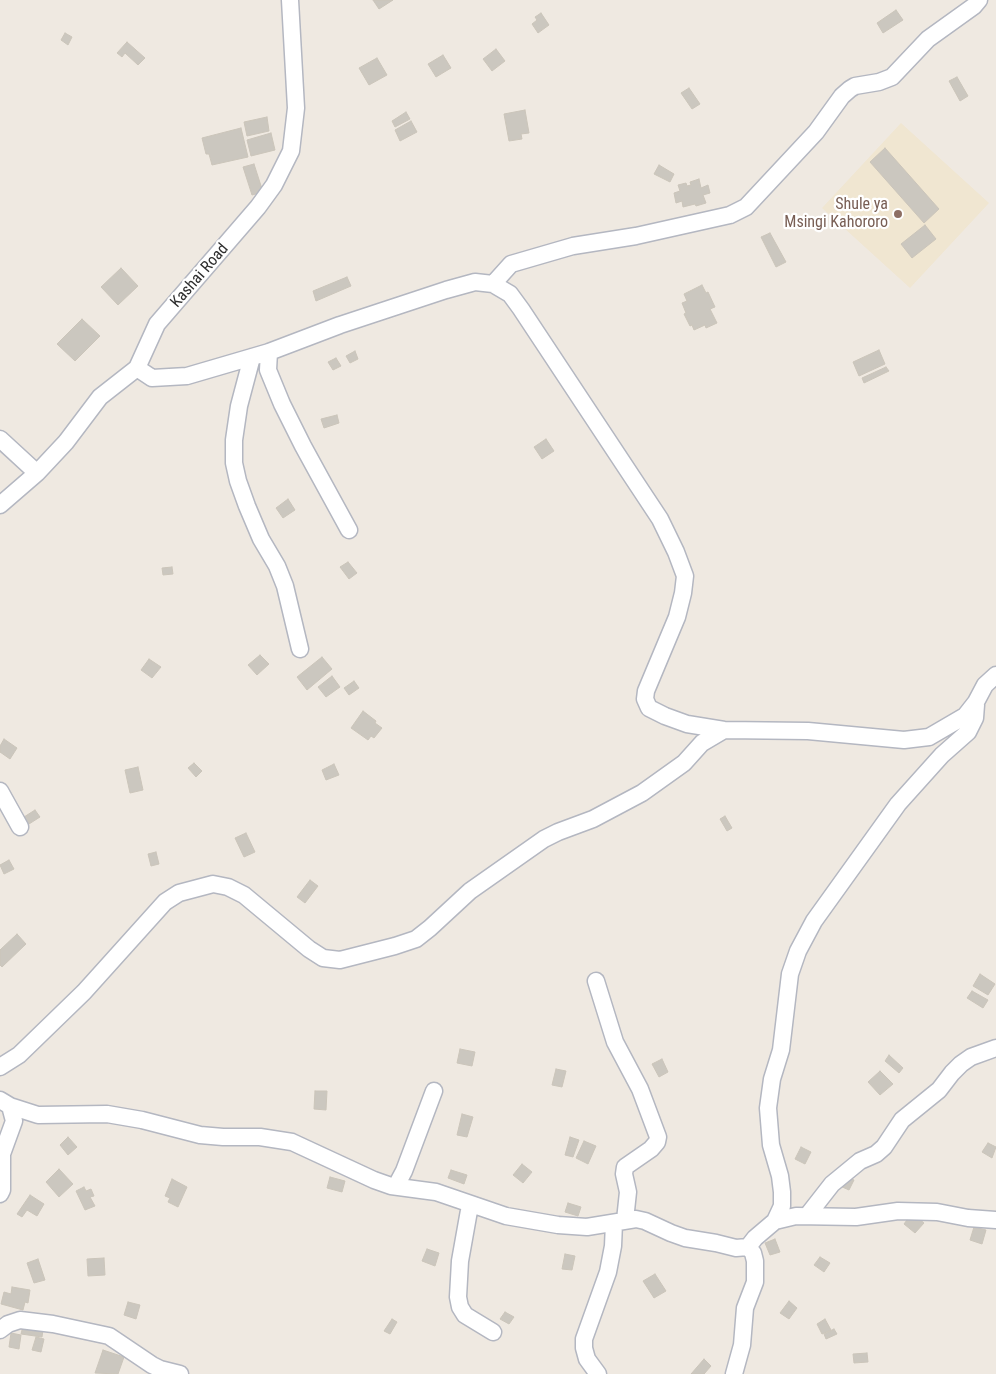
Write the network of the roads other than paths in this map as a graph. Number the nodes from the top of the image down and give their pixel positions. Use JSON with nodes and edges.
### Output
{"nodes":[{"id":1,"x":290,"y":0,"type":"edge"},
{"id":2,"x":979,"y":0,"type":"edge"},
{"id":3,"x":493,"y":284,"type":"junction"},
{"id":4,"x":270,"y":352,"type":"junction"},
{"id":5,"x":252,"y":357,"type":"junction"},
{"id":6,"x":137,"y":368,"type":"junction"},
{"id":7,"x":0,"y":439,"type":"edge"},
{"id":8,"x":37,"y":472,"type":"junction"},
{"id":9,"x":0,"y":505,"type":"edge"},
{"id":10,"x":349,"y":530,"type":"dead end"},
{"id":11,"x":300,"y":649,"type":"dead end"},
{"id":12,"x":996,"y":675,"type":"edge"},
{"id":13,"x":976,"y":702,"type":"junction"},
{"id":14,"x":724,"y":730,"type":"junction"},
{"id":15,"x":0,"y":791,"type":"edge"},
{"id":16,"x":20,"y":827,"type":"dead end"},
{"id":17,"x":596,"y":981,"type":"dead end"},
{"id":18,"x":996,"y":1048,"type":"edge"},
{"id":19,"x":0,"y":1067,"type":"edge"},
{"id":20,"x":434,"y":1091,"type":"dead end"},
{"id":21,"x":5,"y":1103,"type":"edge"},
{"id":22,"x":396,"y":1186,"type":"junction"},
{"id":23,"x":0,"y":1194,"type":"edge"},
{"id":24,"x":470,"y":1205,"type":"junction"},
{"id":25,"x":807,"y":1216,"type":"junction"},
{"id":26,"x":996,"y":1220,"type":"edge"},
{"id":27,"x":775,"y":1221,"type":"junction"},
{"id":28,"x":619,"y":1222,"type":"junction"},
{"id":29,"x":748,"y":1247,"type":"junction"},
{"id":30,"x":0,"y":1330,"type":"edge"},
{"id":31,"x":493,"y":1332,"type":"dead end"},
{"id":32,"x":595,"y":1373,"type":"edge"},
{"id":33,"x":180,"y":1374,"type":"edge"},
{"id":34,"x":734,"y":1374,"type":"edge"}],
"edges":[{"from":1,"to":6,"type":"street","name":"Kashai Road"},
{"from":2,"to":3,"type":"street"},
{"from":3,"to":4,"type":"street"},
{"from":3,"to":14,"type":"street"},
{"from":4,"to":5,"type":"street"},
{"from":4,"to":10,"type":"street"},
{"from":5,"to":6,"type":"street"},
{"from":5,"to":11,"type":"street"},
{"from":6,"to":8,"type":"street","name":"Kashai Road"},
{"from":7,"to":8,"type":"street"},
{"from":8,"to":9,"type":"street","name":"Kashai Road"},
{"from":12,"to":13,"type":"street"},
{"from":13,"to":14,"type":"street"},
{"from":13,"to":27,"type":"street"},
{"from":14,"to":19,"type":"street"},
{"from":15,"to":16,"type":"street"},
{"from":17,"to":28,"type":"street"},
{"from":18,"to":25,"type":"street"},
{"from":20,"to":22,"type":"street"},
{"from":21,"to":22,"type":"street"},
{"from":21,"to":23,"type":"street"},
{"from":22,"to":24,"type":"street"},
{"from":24,"to":28,"type":"street"},
{"from":24,"to":31,"type":"street"},
{"from":25,"to":26,"type":"street"},
{"from":25,"to":27,"type":"street"},
{"from":27,"to":29,"type":"street"},
{"from":28,"to":29,"type":"street"},
{"from":28,"to":32,"type":"street"},
{"from":29,"to":34,"type":"street"},
{"from":30,"to":33,"type":"street"}]}
